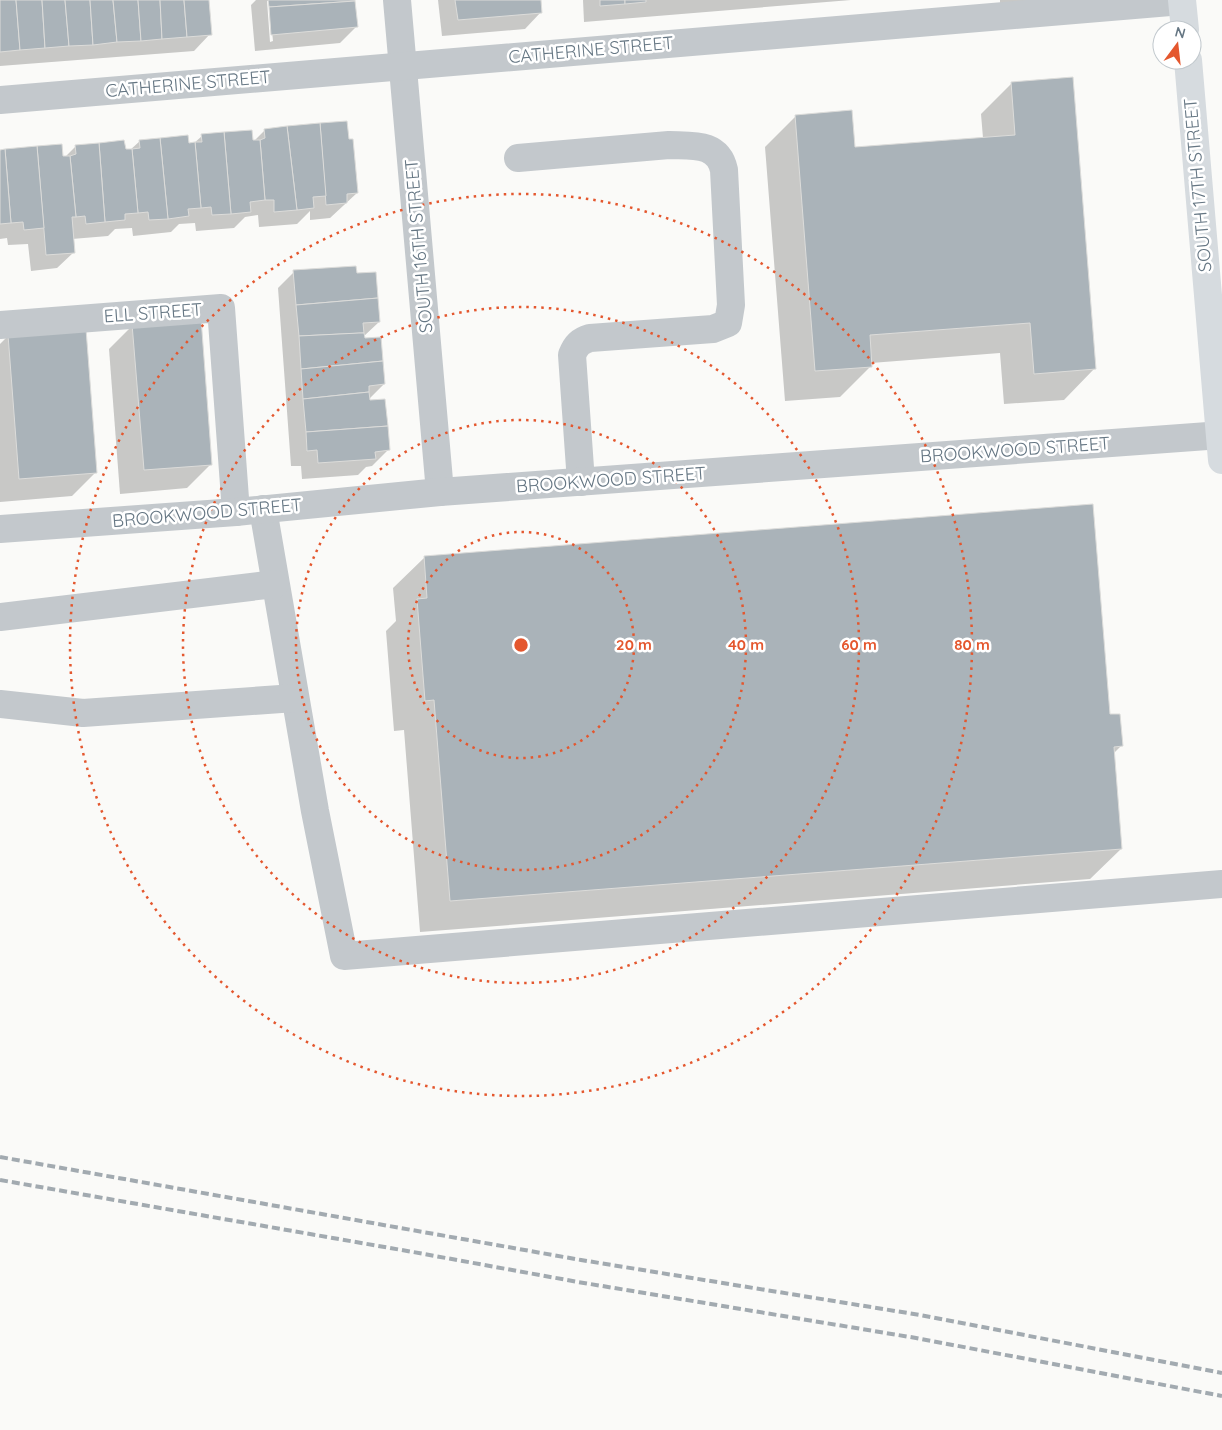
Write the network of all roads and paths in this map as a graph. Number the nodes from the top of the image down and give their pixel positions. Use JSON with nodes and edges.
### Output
{"nodes":[{"id":1,"x":397,"y":0,"type":"edge"},
{"id":2,"x":1182,"y":0,"type":"edge"},
{"id":3,"x":1184,"y":20,"type":"edge"},
{"id":4,"x":404,"y":66,"type":"junction"},
{"id":5,"x":1189,"y":70,"type":"edge"},
{"id":6,"x":0,"y":100,"type":"edge"},
{"id":7,"x":518,"y":158,"type":"dead end"},
{"id":8,"x":0,"y":325,"type":"edge"},
{"id":9,"x":1221,"y":444,"type":"edge"},
{"id":10,"x":581,"y":482,"type":"junction"},
{"id":11,"x":440,"y":492,"type":"junction"},
{"id":12,"x":263,"y":509,"type":"junction"},
{"id":13,"x":236,"y":512,"type":"junction"},
{"id":14,"x":0,"y":529,"type":"edge"},
{"id":15,"x":275,"y":584,"type":"junction"},
{"id":16,"x":0,"y":617,"type":"edge"},
{"id":17,"x":295,"y":698,"type":"junction"},
{"id":18,"x":0,"y":704,"type":"edge"},
{"id":19,"x":1222,"y":884,"type":"edge"}],
"edges":[{"from":1,"to":4,"type":"street","name":"SOUTH 16TH STREET"},
{"from":2,"to":3,"type":"main road"},
{"from":2,"to":4,"type":"street","name":"CATHERINE STREET"},
{"from":4,"to":6,"type":"street","name":"CATHERINE STREET"},
{"from":4,"to":11,"type":"street","name":"SOUTH 16TH STREET"},
{"from":5,"to":9,"type":"main road","name":"SOUTH 17TH STREET"},
{"from":7,"to":10,"type":"street"},
{"from":8,"to":13,"type":"street","name":"ELL STREET"},
{"from":9,"to":10,"type":"street","name":"BROOKWOOD STREET"},
{"from":10,"to":11,"type":"street","name":"BROOKWOOD STREET"},
{"from":11,"to":12,"type":"street","name":"BROOKWOOD STREET"},
{"from":12,"to":13,"type":"street","name":"BROOKWOOD STREET"},
{"from":12,"to":15,"type":"street"},
{"from":13,"to":14,"type":"street","name":"BROOKWOOD STREET"},
{"from":15,"to":16,"type":"street"},
{"from":15,"to":17,"type":"street"},
{"from":17,"to":18,"type":"street"},
{"from":17,"to":19,"type":"street"}]}
